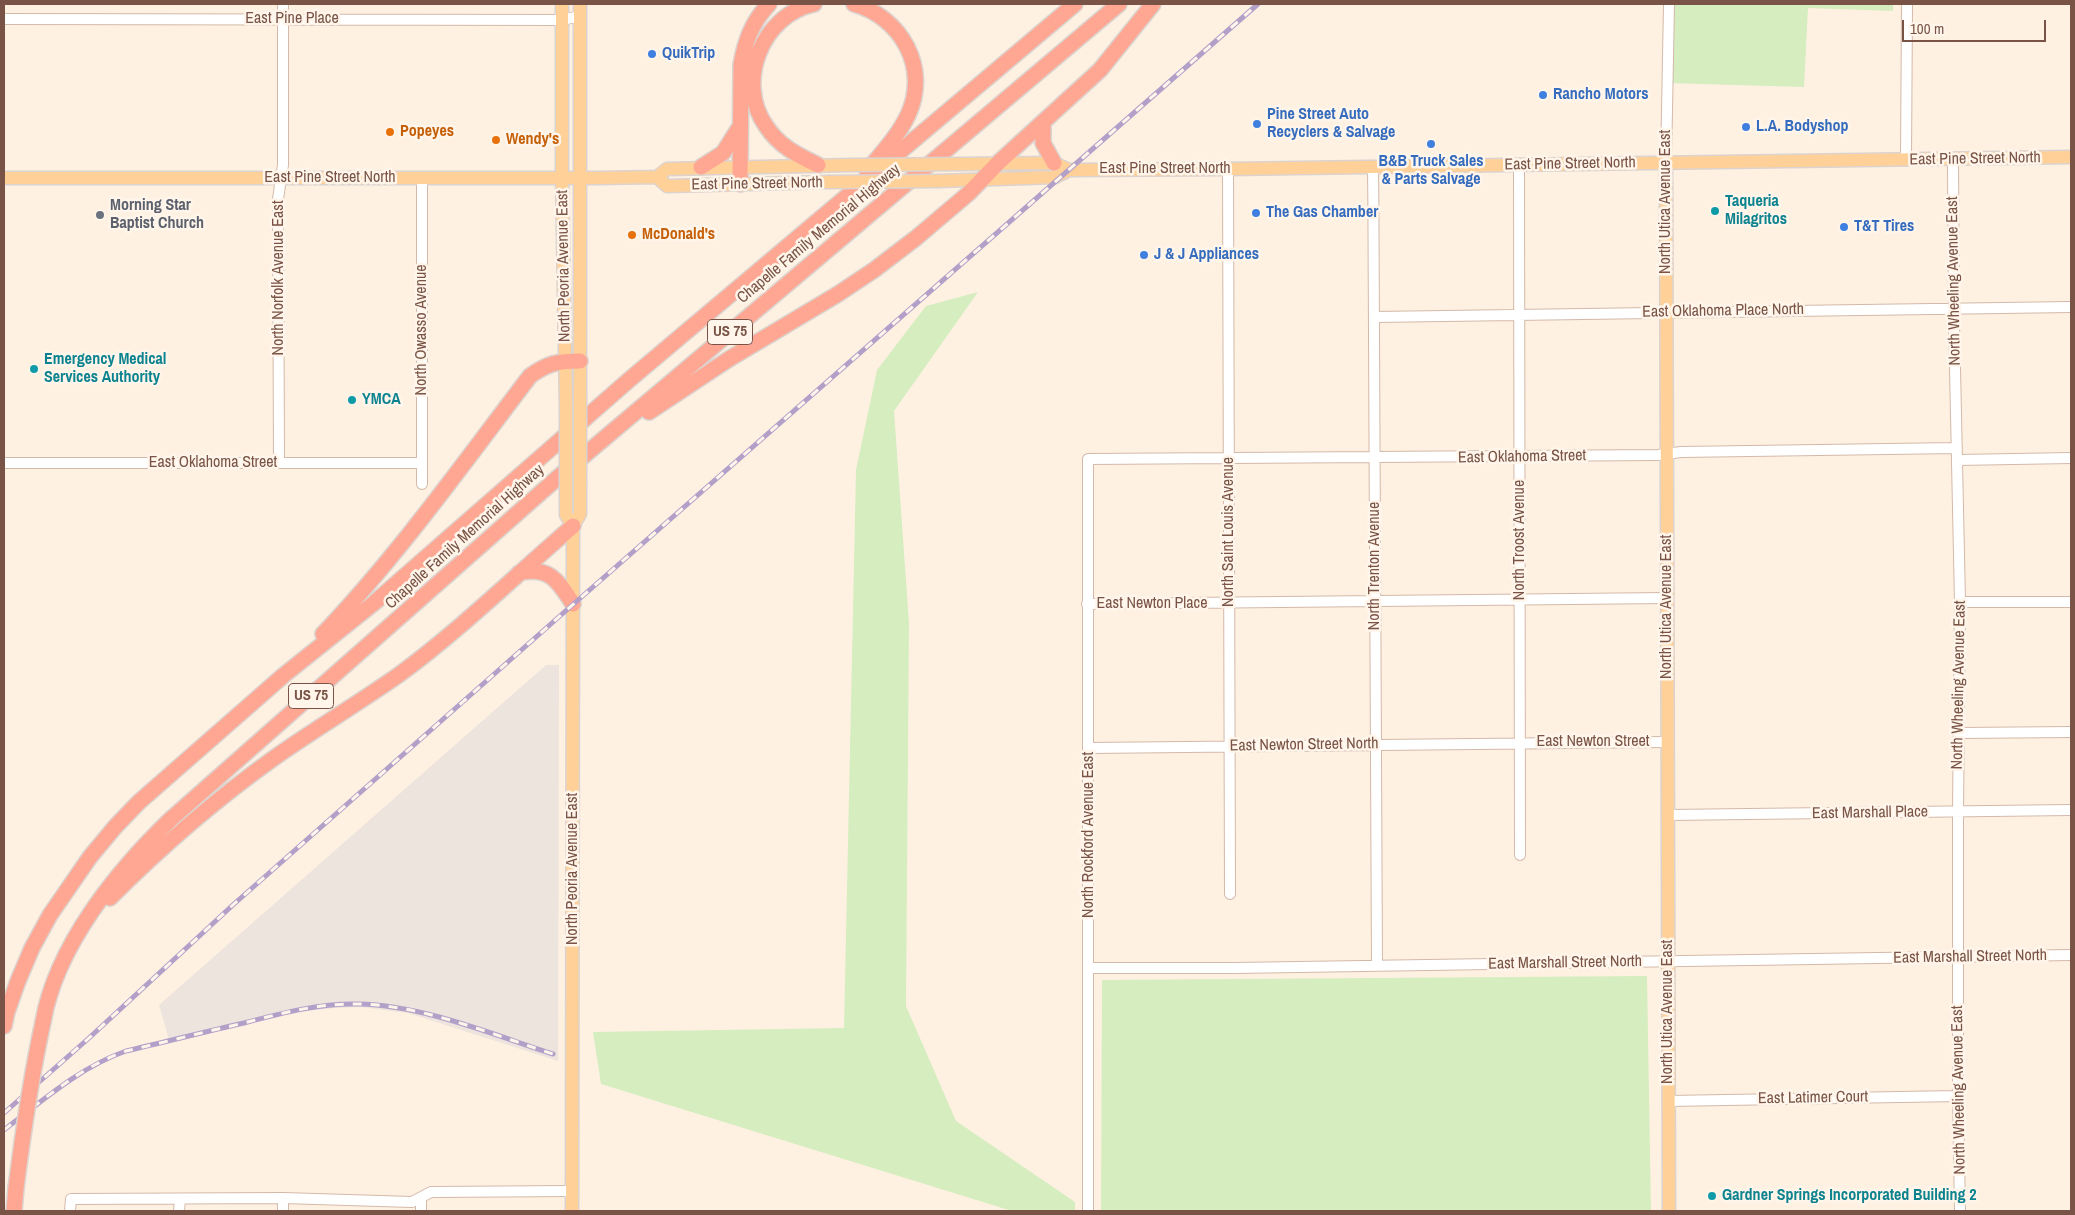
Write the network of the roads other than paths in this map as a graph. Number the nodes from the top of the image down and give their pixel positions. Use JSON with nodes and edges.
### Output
{"nodes":[{"id":1,"x":284,"y":4,"type":"edge"},
{"id":2,"x":562,"y":4,"type":"edge"},
{"id":3,"x":769,"y":4,"type":"edge"},
{"id":4,"x":814,"y":4,"type":"edge"},
{"id":5,"x":854,"y":4,"type":"edge"},
{"id":6,"x":1075,"y":4,"type":"edge"},
{"id":7,"x":1119,"y":4,"type":"edge"},
{"id":8,"x":1153,"y":4,"type":"edge"},
{"id":9,"x":1669,"y":4,"type":"edge"},
{"id":10,"x":1907,"y":4,"type":"edge"},
{"id":11,"x":580,"y":10,"type":"edge"},
{"id":12,"x":4,"y":19,"type":"edge"},
{"id":13,"x":284,"y":19,"type":"junction"},
{"id":14,"x":562,"y":20,"type":"junction"},
{"id":15,"x":1043,"y":124,"type":"junction"},
{"id":16,"x":740,"y":126,"type":"junction"},
{"id":17,"x":2071,"y":157,"type":"edge"},
{"id":18,"x":1906,"y":160,"type":"junction"},
{"id":19,"x":1954,"y":160,"type":"junction"},
{"id":20,"x":998,"y":163,"type":"junction"},
{"id":21,"x":1054,"y":163,"type":"junction"},
{"id":22,"x":1666,"y":163,"type":"junction"},
{"id":23,"x":818,"y":165,"type":"junction"},
{"id":24,"x":1519,"y":165,"type":"junction"},
{"id":25,"x":740,"y":166,"type":"junction"},
{"id":26,"x":701,"y":167,"type":"junction"},
{"id":27,"x":1373,"y":167,"type":"junction"},
{"id":28,"x":1228,"y":169,"type":"junction"},
{"id":29,"x":1069,"y":170,"type":"junction"},
{"id":30,"x":422,"y":177,"type":"junction"},
{"id":31,"x":657,"y":177,"type":"junction"},
{"id":32,"x":4,"y":178,"type":"edge"},
{"id":33,"x":281,"y":178,"type":"junction"},
{"id":34,"x":562,"y":178,"type":"junction"},
{"id":35,"x":581,"y":178,"type":"junction"},
{"id":36,"x":982,"y":181,"type":"junction"},
{"id":37,"x":740,"y":184,"type":"junction"},
{"id":38,"x":846,"y":197,"type":"junction"},
{"id":39,"x":2071,"y":307,"type":"edge"},
{"id":40,"x":1954,"y":309,"type":"junction"},
{"id":41,"x":1666,"y":312,"type":"junction"},
{"id":42,"x":1518,"y":316,"type":"junction"},
{"id":43,"x":1375,"y":317,"type":"junction"},
{"id":44,"x":573,"y":361,"type":"junction"},
{"id":45,"x":1957,"y":448,"type":"junction"},
{"id":46,"x":588,"y":453,"type":"junction"},
{"id":47,"x":1666,"y":454,"type":"junction"},
{"id":48,"x":1520,"y":457,"type":"junction"},
{"id":49,"x":1229,"y":458,"type":"junction"},
{"id":50,"x":1376,"y":458,"type":"junction"},
{"id":51,"x":2071,"y":458,"type":"edge"},
{"id":52,"x":1088,"y":460,"type":"joint"},
{"id":53,"x":1957,"y":460,"type":"junction"},
{"id":54,"x":279,"y":463,"type":"junction"},
{"id":55,"x":422,"y":463,"type":"junction"},
{"id":56,"x":4,"y":464,"type":"edge"},
{"id":57,"x":422,"y":484,"type":"dead end"},
{"id":58,"x":573,"y":526,"type":"junction"},
{"id":59,"x":519,"y":573,"type":"junction"},
{"id":60,"x":1667,"y":598,"type":"junction"},
{"id":61,"x":1520,"y":599,"type":"junction"},
{"id":62,"x":1375,"y":601,"type":"junction"},
{"id":63,"x":1960,"y":602,"type":"junction"},
{"id":64,"x":2071,"y":602,"type":"edge"},
{"id":65,"x":1230,"y":603,"type":"junction"},
{"id":66,"x":573,"y":604,"type":"junction"},
{"id":67,"x":1087,"y":604,"type":"junction"},
{"id":68,"x":284,"y":675,"type":"junction"},
{"id":69,"x":2071,"y":732,"type":"edge"},
{"id":70,"x":1959,"y":734,"type":"junction"},
{"id":71,"x":1519,"y":742,"type":"junction"},
{"id":72,"x":1668,"y":742,"type":"junction"},
{"id":73,"x":1375,"y":744,"type":"junction"},
{"id":74,"x":1230,"y":746,"type":"junction"},
{"id":75,"x":1088,"y":748,"type":"junction"},
{"id":76,"x":2071,"y":810,"type":"edge"},
{"id":77,"x":1958,"y":812,"type":"junction"},
{"id":78,"x":1668,"y":815,"type":"junction"},
{"id":79,"x":1520,"y":856,"type":"dead end"},
{"id":80,"x":1230,"y":894,"type":"dead end"},
{"id":81,"x":83,"y":926,"type":"junction"},
{"id":82,"x":2071,"y":956,"type":"edge"},
{"id":83,"x":1958,"y":957,"type":"junction"},
{"id":84,"x":1668,"y":961,"type":"junction"},
{"id":85,"x":1378,"y":966,"type":"junction"},
{"id":86,"x":1089,"y":968,"type":"junction"},
{"id":87,"x":4,"y":1026,"type":"edge"},
{"id":88,"x":1958,"y":1096,"type":"junction"},
{"id":89,"x":1668,"y":1101,"type":"junction"},
{"id":90,"x":572,"y":1191,"type":"junction"},
{"id":91,"x":283,"y":1198,"type":"junction"},
{"id":92,"x":421,"y":1198,"type":"junction"},
{"id":93,"x":180,"y":1199,"type":"junction"},
{"id":94,"x":14,"y":1211,"type":"edge"},
{"id":95,"x":70,"y":1211,"type":"edge"},
{"id":96,"x":179,"y":1211,"type":"edge"},
{"id":97,"x":283,"y":1211,"type":"edge"},
{"id":98,"x":421,"y":1211,"type":"edge"},
{"id":99,"x":572,"y":1211,"type":"edge"},
{"id":100,"x":1088,"y":1211,"type":"edge"},
{"id":101,"x":1669,"y":1211,"type":"edge"},
{"id":102,"x":1960,"y":1211,"type":"edge"}],
"edges":[{"from":1,"to":13,"type":"street","name":"North Norfolk Avenue East"},
{"from":2,"to":14,"type":"main road","name":"North Peoria Avenue East"},
{"from":3,"to":16,"type":"highway"},
{"from":4,"to":23,"type":"highway"},
{"from":5,"to":38,"type":"highway"},
{"from":6,"to":38,"type":"highway","name":"Chapelle Family Memorial Highway","number":"US 75"},
{"from":7,"to":46,"type":"highway","name":"Chapelle Family Memorial Highway","number":"US 75"},
{"from":8,"to":15,"type":"highway"},
{"from":9,"to":22,"type":"street","name":"North Utica Avenue East"},
{"from":10,"to":18,"type":"street"},
{"from":11,"to":14,"type":"street","name":"East Pine Place"},
{"from":11,"to":35,"type":"main road","name":"North Peoria Avenue East"},
{"from":12,"to":13,"type":"street","name":"East Pine Place"},
{"from":13,"to":14,"type":"street","name":"East Pine Place"},
{"from":13,"to":33,"type":"street","name":"North Norfolk Avenue East"},
{"from":14,"to":34,"type":"main road","name":"North Peoria Avenue East"},
{"from":15,"to":20,"type":"highway"},
{"from":15,"to":21,"type":"highway"},
{"from":16,"to":25,"type":"highway"},
{"from":16,"to":26,"type":"highway"},
{"from":17,"to":19,"type":"main road","name":"East Pine Street North"},
{"from":18,"to":19,"type":"main road","name":"East Pine Street North"},
{"from":18,"to":22,"type":"main road","name":"East Pine Street North"},
{"from":19,"to":40,"type":"street","name":"North Wheeling Avenue East"},
{"from":20,"to":21,"type":"main road","name":"East Pine Street North"},
{"from":20,"to":23,"type":"main road","name":"East Pine Street North","bridge":true},
{"from":20,"to":36,"type":"highway"},
{"from":21,"to":29,"type":"main road","name":"East Pine Street North"},
{"from":22,"to":24,"type":"main road","name":"East Pine Street North"},
{"from":22,"to":41,"type":"main road","name":"North Utica Avenue East"},
{"from":23,"to":25,"type":"main road","name":"East Pine Street North"},
{"from":24,"to":27,"type":"main road","name":"East Pine Street North"},
{"from":24,"to":42,"type":"street","name":"North Troost Avenue"},
{"from":25,"to":26,"type":"main road","name":"East Pine Street North"},
{"from":25,"to":37,"type":"highway"},
{"from":26,"to":31,"type":"main road","name":"East Pine Street North"},
{"from":27,"to":28,"type":"main road","name":"East Pine Street North"},
{"from":27,"to":43,"type":"street","name":"North Trenton Avenue"},
{"from":28,"to":29,"type":"main road","name":"East Pine Street North"},
{"from":28,"to":49,"type":"street","name":"North Saint Louis Avenue"},
{"from":29,"to":36,"type":"main road","name":"East Pine Street North"},
{"from":30,"to":33,"type":"main road","name":"East Pine Street North"},
{"from":30,"to":34,"type":"main road","name":"East Pine Street North"},
{"from":30,"to":55,"type":"street","name":"North Owasso Avenue"},
{"from":31,"to":35,"type":"main road","name":"East Pine Street North"},
{"from":31,"to":37,"type":"main road","name":"East Pine Street North"},
{"from":32,"to":33,"type":"main road","name":"East Pine Street North"},
{"from":33,"to":54,"type":"street","name":"North Norfolk Avenue East"},
{"from":34,"to":35,"type":"main road","name":"East Pine Street North"},
{"from":34,"to":44,"type":"main road","name":"North Peoria Avenue East"},
{"from":35,"to":44,"type":"main road","name":"North Peoria Avenue East"},
{"from":36,"to":37,"type":"main road","name":"East Pine Street North","bridge":true},
{"from":36,"to":46,"type":"highway"},
{"from":38,"to":68,"type":"highway","name":"Chapelle Family Memorial Highway","number":"US 75"},
{"from":39,"to":40,"type":"street","name":"East Oklahoma Place North"},
{"from":40,"to":41,"type":"street","name":"East Oklahoma Place North"},
{"from":40,"to":45,"type":"street","name":"North Wheeling Avenue East"},
{"from":41,"to":42,"type":"street","name":"East Oklahoma Place North"},
{"from":41,"to":47,"type":"main road","name":"North Utica Avenue East"},
{"from":42,"to":43,"type":"street","name":"East Oklahoma Place North"},
{"from":42,"to":48,"type":"street","name":"North Troost Avenue"},
{"from":43,"to":50,"type":"street","name":"North Trenton Avenue"},
{"from":44,"to":58,"type":"main road","name":"North Peoria Avenue East","bridge":true},
{"from":44,"to":58,"type":"main road","name":"North Peoria Avenue East","bridge":true},
{"from":44,"to":68,"type":"highway"},
{"from":45,"to":47,"type":"street","name":"East Oklahoma Street"},
{"from":45,"to":53,"type":"street","name":"North Wheeling Avenue East"},
{"from":46,"to":81,"type":"highway","name":"Chapelle Family Memorial Highway","number":"US 75"},
{"from":47,"to":48,"type":"street","name":"East Oklahoma Street"},
{"from":47,"to":60,"type":"main road","name":"North Utica Avenue East"},
{"from":48,"to":50,"type":"street","name":"East Oklahoma Street"},
{"from":48,"to":61,"type":"street","name":"North Troost Avenue"},
{"from":49,"to":50,"type":"street","name":"East Oklahoma Street"},
{"from":49,"to":52,"type":"street","name":"East Oklahoma Street"},
{"from":49,"to":65,"type":"street","name":"North Saint Louis Avenue"},
{"from":50,"to":62,"type":"street","name":"North Trenton Avenue"},
{"from":51,"to":53,"type":"street"},
{"from":52,"to":67,"type":"street","name":"North Rockford Avenue East"},
{"from":53,"to":63,"type":"street","name":"North Wheeling Avenue East"},
{"from":54,"to":55,"type":"street","name":"East Oklahoma Street"},
{"from":54,"to":56,"type":"street","name":"East Oklahoma Street"},
{"from":55,"to":57,"type":"street","name":"North Owasso Avenue"},
{"from":58,"to":59,"type":"highway"},
{"from":58,"to":66,"type":"main road","name":"North Peoria Avenue East"},
{"from":59,"to":66,"type":"highway"},
{"from":59,"to":81,"type":"highway"},
{"from":60,"to":61,"type":"street","name":"East Newton Place"},
{"from":60,"to":72,"type":"main road","name":"North Utica Avenue East"},
{"from":61,"to":62,"type":"street","name":"East Newton Place"},
{"from":61,"to":71,"type":"street","name":"North Troost Avenue"},
{"from":62,"to":65,"type":"street","name":"East Newton Place"},
{"from":62,"to":73,"type":"street","name":"North Trenton Avenue"},
{"from":63,"to":64,"type":"street"},
{"from":63,"to":70,"type":"street","name":"North Wheeling Avenue East"},
{"from":65,"to":67,"type":"street","name":"East Newton Place"},
{"from":65,"to":74,"type":"street","name":"North Saint Louis Avenue"},
{"from":66,"to":90,"type":"main road","name":"North Peoria Avenue East"},
{"from":67,"to":75,"type":"street","name":"North Rockford Avenue East"},
{"from":68,"to":87,"type":"highway","name":"Chapelle Family Memorial Highway","number":"US 75"},
{"from":69,"to":70,"type":"street"},
{"from":70,"to":77,"type":"street","name":"North Wheeling Avenue East"},
{"from":71,"to":72,"type":"street","name":"East Newton Street"},
{"from":71,"to":73,"type":"street","name":"East Newton Street North"},
{"from":71,"to":79,"type":"street","name":"North Troost Avenue"},
{"from":72,"to":78,"type":"main road","name":"North Utica Avenue East"},
{"from":73,"to":74,"type":"street","name":"East Newton Street North"},
{"from":73,"to":85,"type":"street","name":"North Trenton Avenue"},
{"from":74,"to":75,"type":"street","name":"East Newton Street North"},
{"from":74,"to":80,"type":"street","name":"North Saint Louis Avenue"},
{"from":75,"to":86,"type":"street","name":"North Rockford Avenue East"},
{"from":76,"to":77,"type":"street","name":"East Marshall Place"},
{"from":77,"to":78,"type":"street","name":"East Marshall Place"},
{"from":77,"to":83,"type":"street","name":"North Wheeling Avenue East"},
{"from":78,"to":84,"type":"main road","name":"North Utica Avenue East"},
{"from":81,"to":94,"type":"highway","name":"Chapelle Family Memorial Highway","number":"US 75","bridge":true},
{"from":82,"to":83,"type":"street","name":"East Marshall Street North"},
{"from":83,"to":84,"type":"street","name":"East Marshall Street North"},
{"from":83,"to":88,"type":"street","name":"North Wheeling Avenue East"},
{"from":84,"to":85,"type":"street","name":"East Marshall Street North"},
{"from":84,"to":89,"type":"main road","name":"North Utica Avenue East"},
{"from":85,"to":86,"type":"street","name":"East Marshall Street North"},
{"from":86,"to":100,"type":"street","name":"North Rockford Avenue East"},
{"from":88,"to":89,"type":"street","name":"East Latimer Court"},
{"from":88,"to":102,"type":"street","name":"North Wheeling Avenue East"},
{"from":89,"to":101,"type":"main road","name":"North Utica Avenue East"},
{"from":90,"to":92,"type":"street"},
{"from":90,"to":99,"type":"main road","name":"North Peoria Avenue East"},
{"from":91,"to":92,"type":"street"},
{"from":91,"to":93,"type":"street"},
{"from":91,"to":97,"type":"street"},
{"from":92,"to":98,"type":"street"},
{"from":93,"to":95,"type":"street"},
{"from":93,"to":96,"type":"street"}]}
